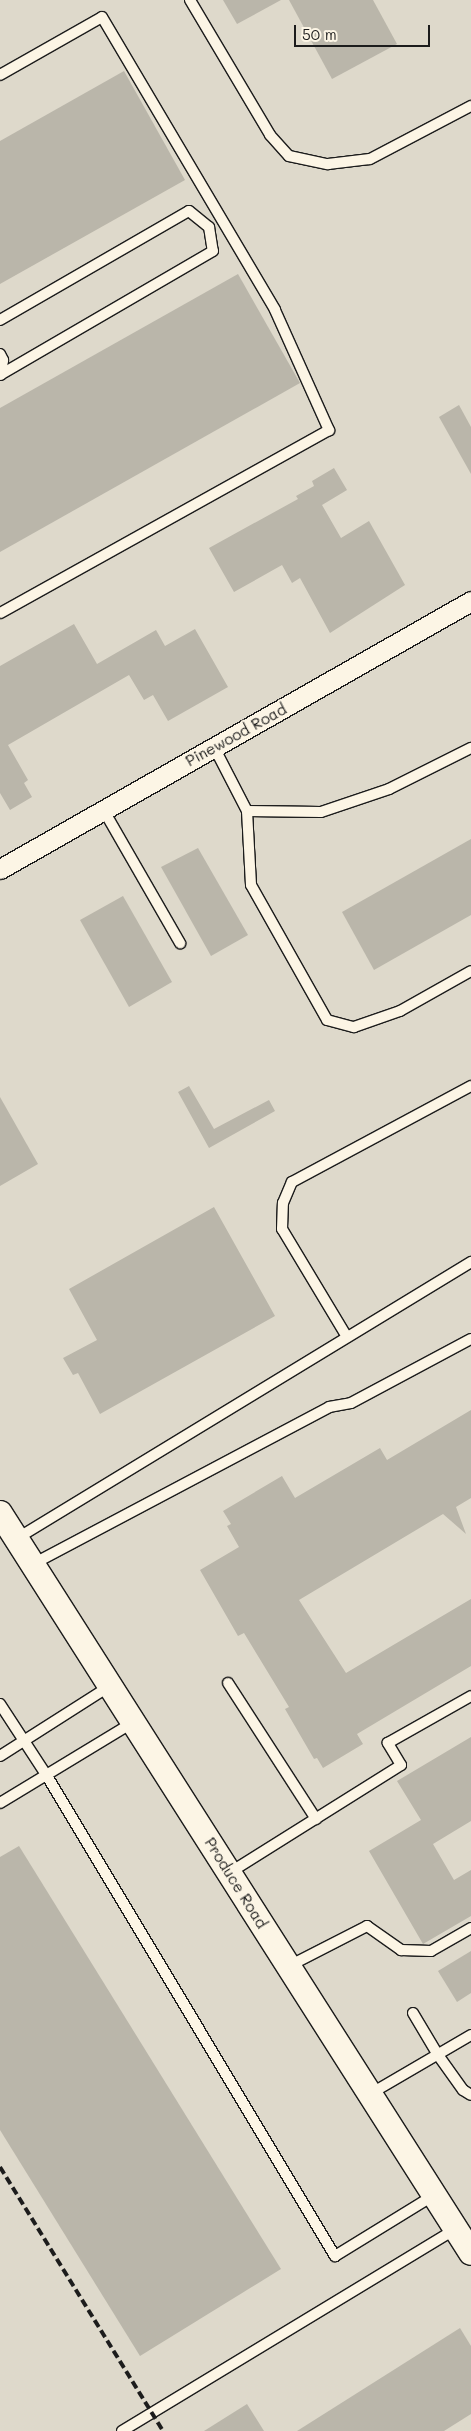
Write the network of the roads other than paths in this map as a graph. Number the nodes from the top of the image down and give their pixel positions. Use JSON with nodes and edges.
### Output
{"nodes":[{"id":1,"x":190,"y":0,"type":"edge"},
{"id":2,"x":0,"y":75,"type":"edge"},
{"id":3,"x":471,"y":106,"type":"edge"},
{"id":4,"x":221,"y":220,"type":"junction"},
{"id":5,"x":209,"y":227,"type":"junction"},
{"id":6,"x":0,"y":320,"type":"edge"},
{"id":7,"x":0,"y":354,"type":"edge"},
{"id":8,"x":0,"y":375,"type":"edge"},
{"id":9,"x":471,"y":601,"type":"edge"},
{"id":10,"x":0,"y":613,"type":"edge"},
{"id":11,"x":214,"y":747,"type":"junction"},
{"id":12,"x":471,"y":748,"type":"edge"},
{"id":13,"x":103,"y":809,"type":"junction"},
{"id":14,"x":247,"y":810,"type":"junction"},
{"id":15,"x":0,"y":869,"type":"edge"},
{"id":16,"x":180,"y":943,"type":"dead end"},
{"id":17,"x":471,"y":971,"type":"edge"},
{"id":18,"x":471,"y":1086,"type":"edge"},
{"id":19,"x":471,"y":1262,"type":"edge"},
{"id":20,"x":347,"y":1337,"type":"junction"},
{"id":21,"x":471,"y":1339,"type":"edge"},
{"id":22,"x":0,"y":1513,"type":"edge"},
{"id":23,"x":16,"y":1538,"type":"junction"},
{"id":24,"x":32,"y":1564,"type":"junction"},
{"id":25,"x":228,"y":1683,"type":"dead end"},
{"id":26,"x":111,"y":1686,"type":"junction"},
{"id":27,"x":471,"y":1696,"type":"edge"},
{"id":28,"x":0,"y":1704,"type":"edge"},
{"id":29,"x":134,"y":1722,"type":"junction"},
{"id":30,"x":24,"y":1741,"type":"junction"},
{"id":31,"x":0,"y":1756,"type":"edge"},
{"id":32,"x":47,"y":1776,"type":"junction"},
{"id":33,"x":0,"y":1803,"type":"edge"},
{"id":34,"x":316,"y":1819,"type":"junction"},
{"id":35,"x":229,"y":1873,"type":"junction"},
{"id":36,"x":471,"y":1928,"type":"edge"},
{"id":37,"x":289,"y":1966,"type":"junction"},
{"id":38,"x":413,"y":2012,"type":"dead end"},
{"id":39,"x":471,"y":2036,"type":"edge"},
{"id":40,"x":438,"y":2055,"type":"junction"},
{"id":41,"x":370,"y":2094,"type":"junction"},
{"id":42,"x":471,"y":2095,"type":"edge"},
{"id":43,"x":434,"y":2195,"type":"junction"},
{"id":44,"x":456,"y":2229,"type":"junction"},
{"id":45,"x":471,"y":2253,"type":"edge"},
{"id":46,"x":122,"y":2431,"type":"edge"}],
"edges":[{"from":1,"to":3,"type":"lane"},
{"from":2,"to":4,"type":"lane"},
{"from":4,"to":5,"type":"lane"},
{"from":4,"to":10,"type":"lane"},
{"from":5,"to":6,"type":"lane"},
{"from":5,"to":8,"type":"lane"},
{"from":7,"to":8,"type":"lane"},
{"from":9,"to":11,"type":"street","name":"Pinewood Road"},
{"from":11,"to":13,"type":"street","name":"Pinewood Road"},
{"from":11,"to":14,"type":"lane"},
{"from":12,"to":14,"type":"lane"},
{"from":13,"to":15,"type":"street","name":"Pinewood Road"},
{"from":13,"to":16,"type":"lane"},
{"from":14,"to":17,"type":"lane"},
{"from":18,"to":20,"type":"lane"},
{"from":19,"to":20,"type":"lane"},
{"from":20,"to":23,"type":"lane"},
{"from":21,"to":24,"type":"lane"},
{"from":22,"to":23,"type":"street","name":"Produce Road"},
{"from":23,"to":24,"type":"street","name":"Produce Road"},
{"from":24,"to":26,"type":"street","name":"Produce Road"},
{"from":25,"to":34,"type":"lane"},
{"from":26,"to":29,"type":"street","name":"Produce Road"},
{"from":26,"to":30,"type":"lane"},
{"from":27,"to":34,"type":"lane"},
{"from":28,"to":30,"type":"lane"},
{"from":29,"to":32,"type":"lane"},
{"from":29,"to":35,"type":"street","name":"Produce Road"},
{"from":30,"to":31,"type":"lane"},
{"from":30,"to":32,"type":"lane"},
{"from":32,"to":33,"type":"lane"},
{"from":32,"to":43,"type":"lane"},
{"from":34,"to":35,"type":"lane"},
{"from":35,"to":37,"type":"street","name":"Produce Road"},
{"from":36,"to":37,"type":"lane"},
{"from":37,"to":41,"type":"street","name":"Produce Road"},
{"from":38,"to":40,"type":"lane"},
{"from":39,"to":40,"type":"lane"},
{"from":40,"to":41,"type":"lane"},
{"from":40,"to":42,"type":"lane"},
{"from":41,"to":43,"type":"street","name":"Produce Road"},
{"from":43,"to":44,"type":"street","name":"Produce Road"},
{"from":44,"to":45,"type":"street","name":"Produce Road"},
{"from":44,"to":46,"type":"lane"}]}
